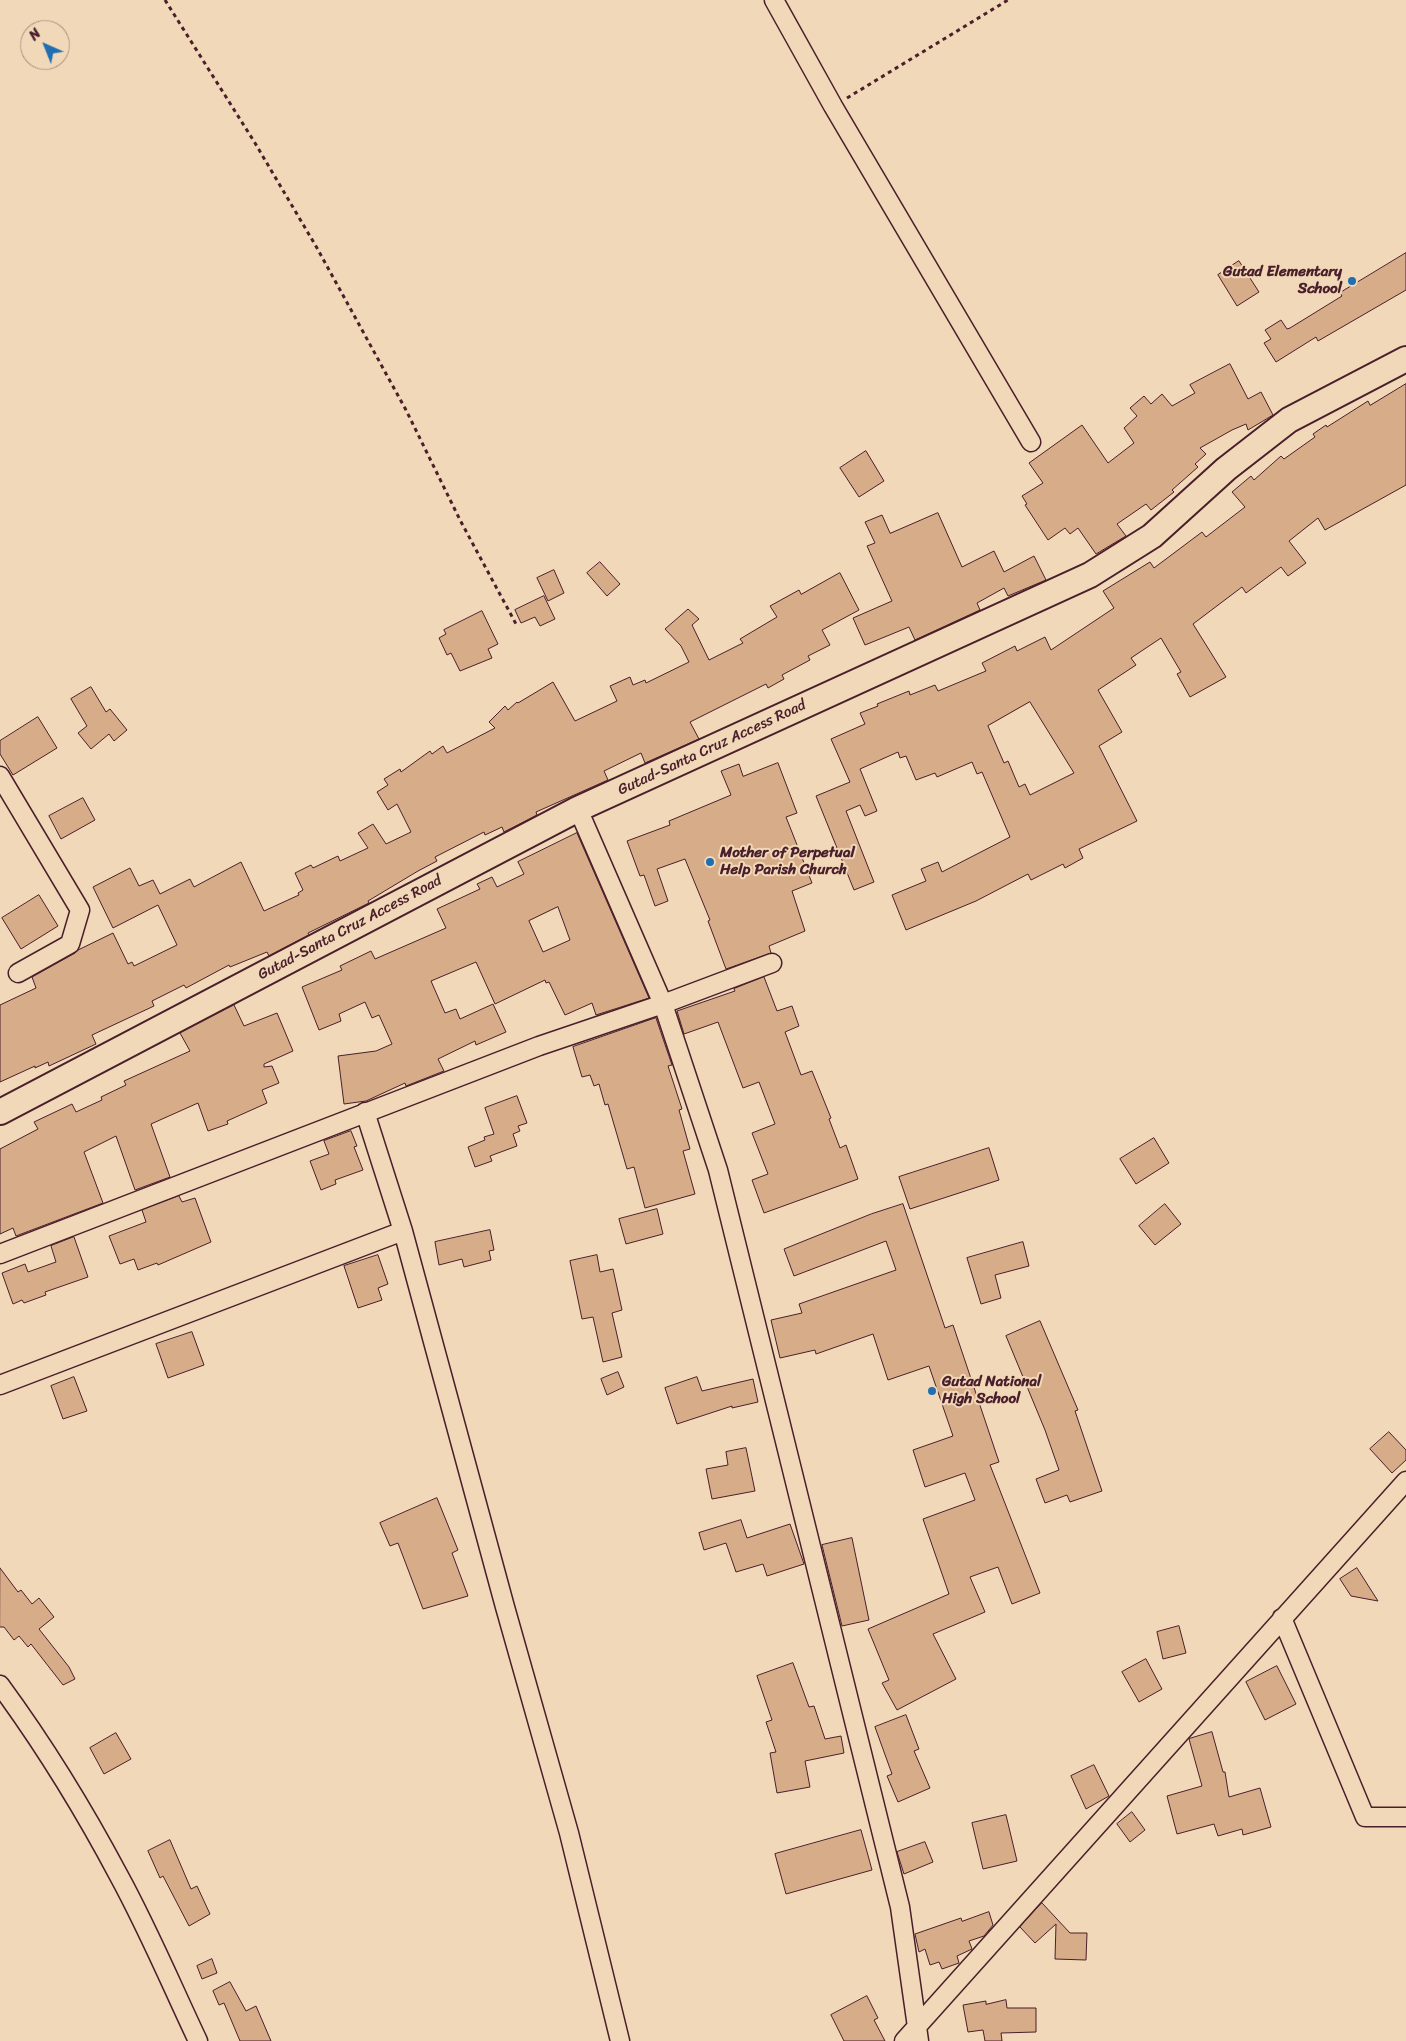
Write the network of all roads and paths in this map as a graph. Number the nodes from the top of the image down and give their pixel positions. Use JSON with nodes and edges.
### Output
{"nodes":[{"id":1,"x":165,"y":0,"type":"edge"},
{"id":2,"x":774,"y":0,"type":"edge"},
{"id":3,"x":1008,"y":0,"type":"edge"},
{"id":4,"x":833,"y":106,"type":"junction"},
{"id":5,"x":1406,"y":359,"type":"edge"},
{"id":6,"x":1031,"y":442,"type":"dead end"},
{"id":7,"x":516,"y":624,"type":"dead end"},
{"id":8,"x":0,"y":776,"type":"edge"},
{"id":9,"x":578,"y":809,"type":"junction"},
{"id":10,"x":772,"y":963,"type":"dead end"},
{"id":11,"x":18,"y":973,"type":"dead end"},
{"id":12,"x":663,"y":1004,"type":"junction"},
{"id":13,"x":0,"y":1112,"type":"edge"},
{"id":14,"x":365,"y":1112,"type":"junction"},
{"id":15,"x":403,"y":1231,"type":"junction"},
{"id":16,"x":0,"y":1254,"type":"edge"},
{"id":17,"x":0,"y":1385,"type":"edge"},
{"id":18,"x":1406,"y":1481,"type":"edge"},
{"id":19,"x":1282,"y":1618,"type":"junction"},
{"id":20,"x":0,"y":1685,"type":"edge"},
{"id":21,"x":1406,"y":1817,"type":"edge"},
{"id":22,"x":918,"y":2033,"type":"edge"},
{"id":23,"x":198,"y":2041,"type":"edge"},
{"id":24,"x":620,"y":2041,"type":"edge"},
{"id":25,"x":904,"y":2041,"type":"edge"}],
"edges":[{"from":1,"to":7,"type":"path"},
{"from":2,"to":4,"type":"street"},
{"from":3,"to":4,"type":"path"},
{"from":4,"to":6,"type":"street"},
{"from":5,"to":9,"type":"main road","name":"Gutad-Santa Cruz Access Road"},
{"from":8,"to":11,"type":"street"},
{"from":9,"to":12,"type":"street"},
{"from":9,"to":13,"type":"main road","name":"Gutad-Santa Cruz Access Road"},
{"from":10,"to":12,"type":"street"},
{"from":12,"to":14,"type":"street"},
{"from":12,"to":22,"type":"street"},
{"from":14,"to":15,"type":"street"},
{"from":14,"to":16,"type":"street"},
{"from":15,"to":17,"type":"street"},
{"from":15,"to":24,"type":"street"},
{"from":18,"to":19,"type":"street"},
{"from":19,"to":21,"type":"street"},
{"from":19,"to":22,"type":"street"},
{"from":20,"to":23,"type":"street"},
{"from":22,"to":25,"type":"street"}]}
